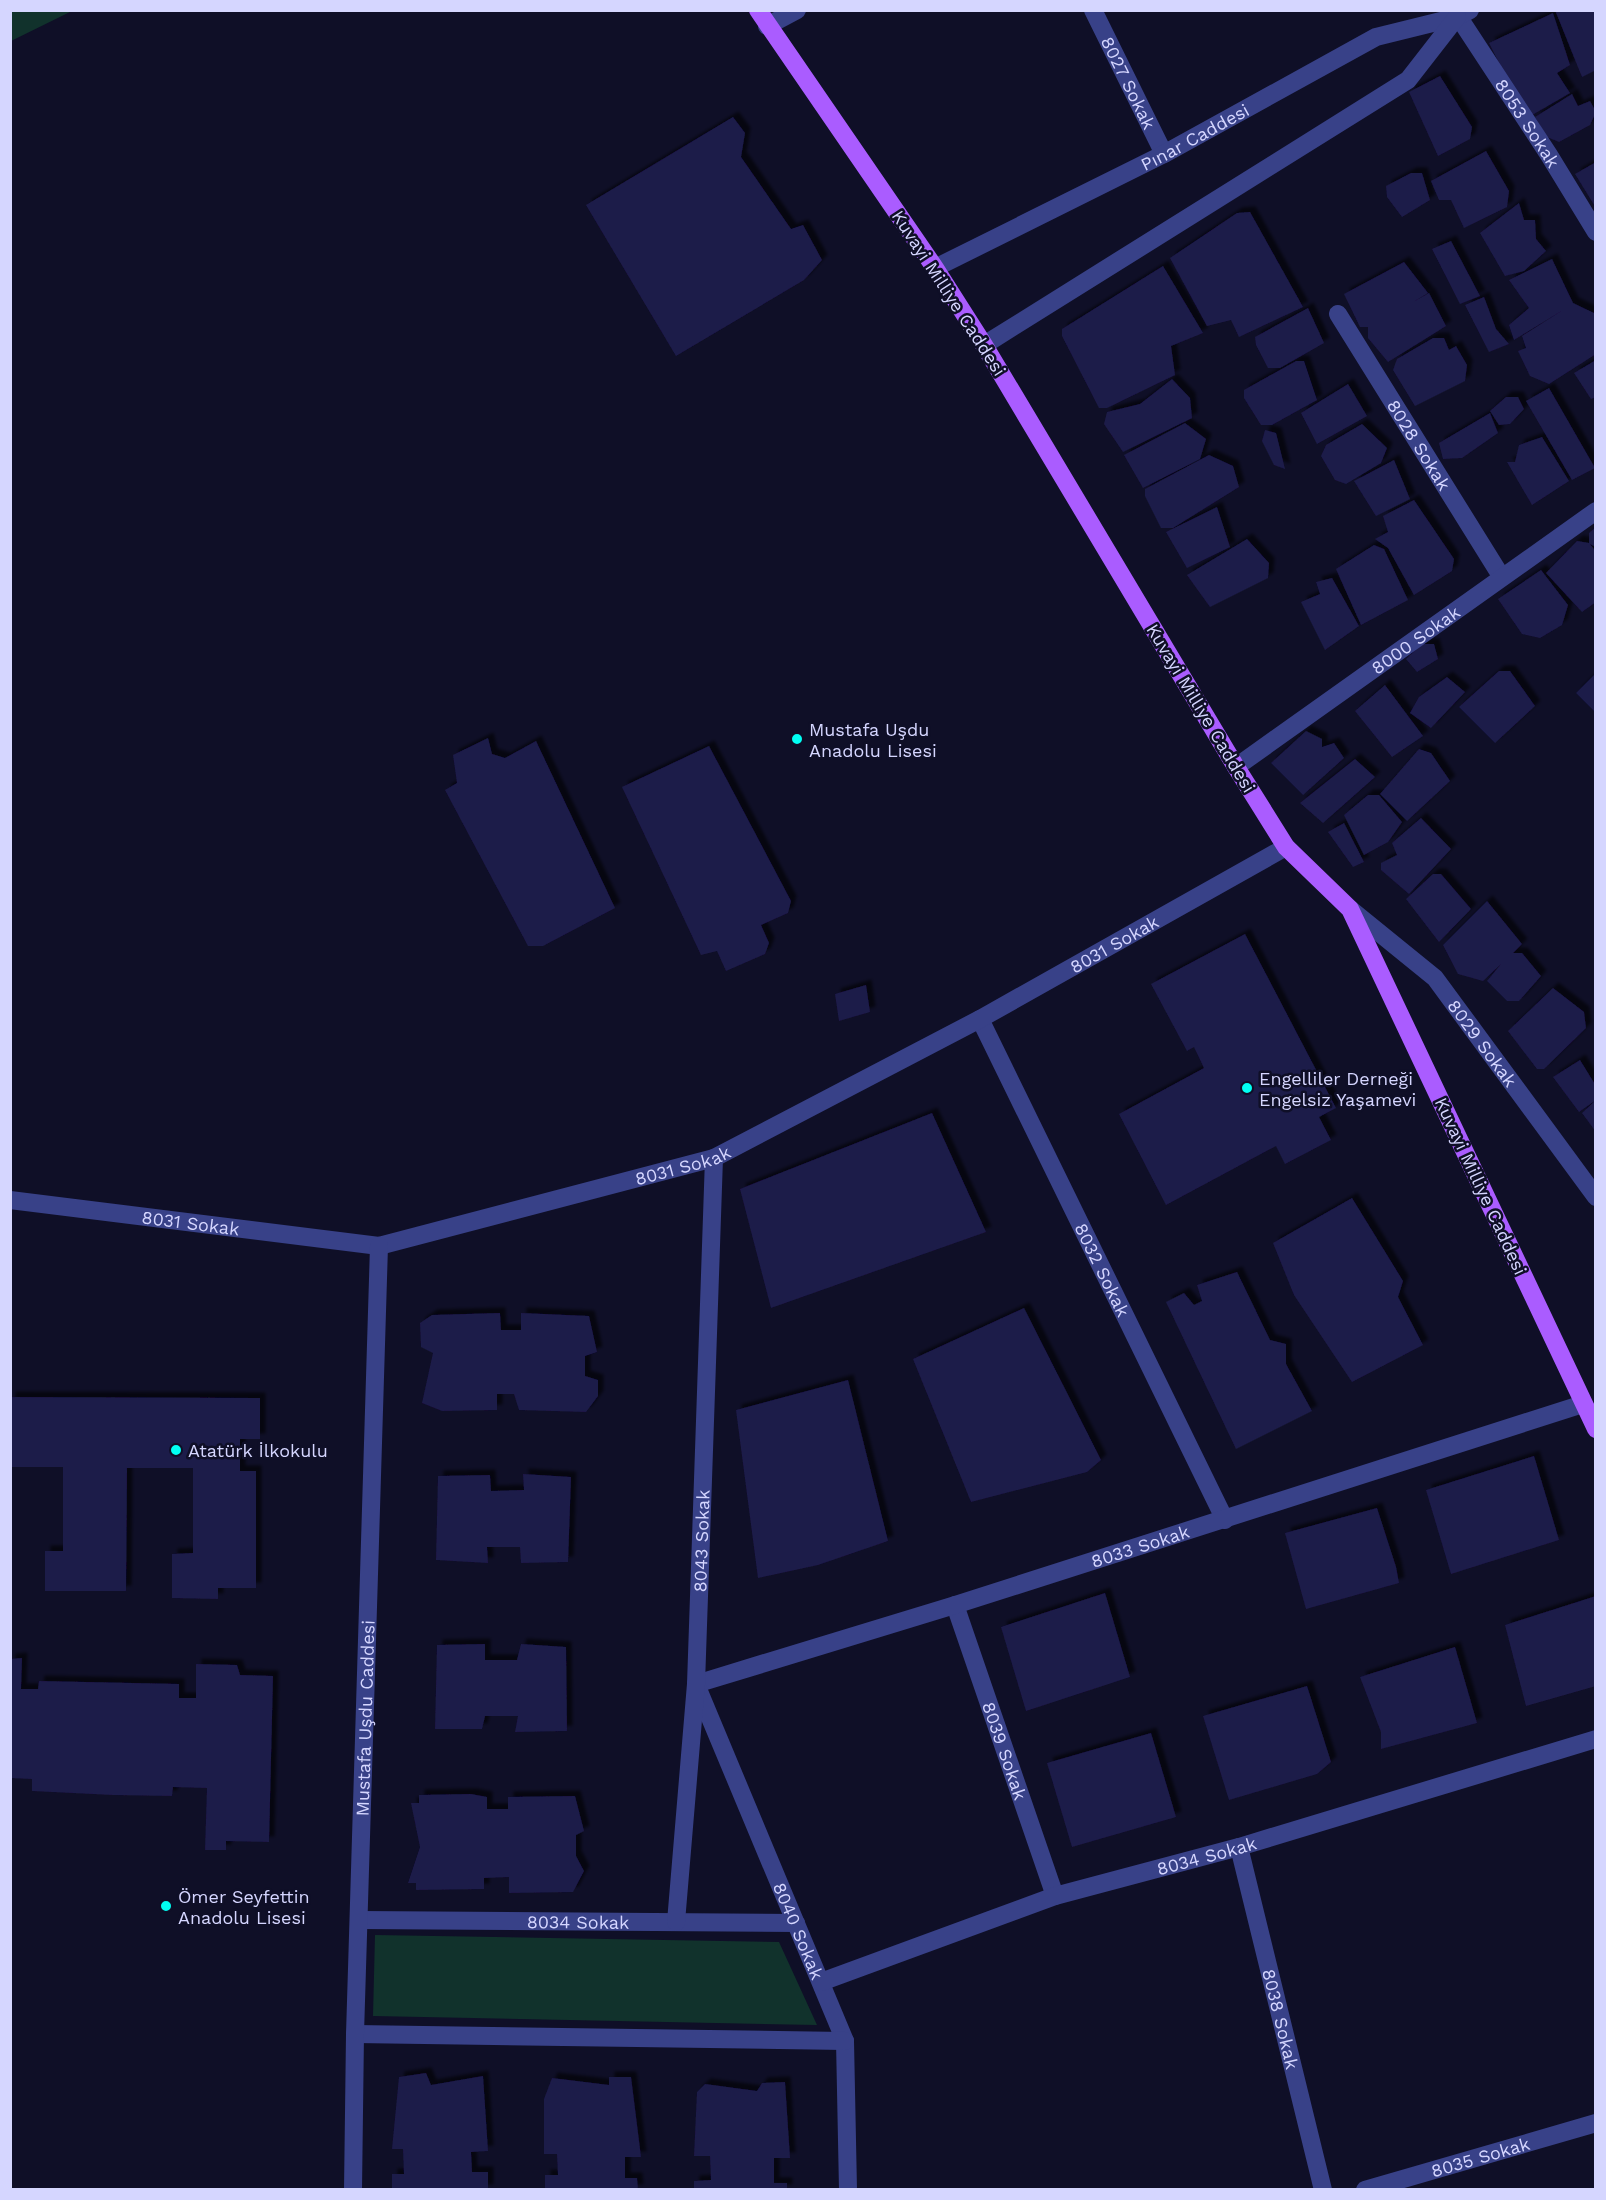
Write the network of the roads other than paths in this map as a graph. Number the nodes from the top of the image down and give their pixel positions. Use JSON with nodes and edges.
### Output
{"nodes":[{"id":1,"x":797,"y":10,"type":"edge"},
{"id":2,"x":1093,"y":10,"type":"edge"},
{"id":3,"x":1460,"y":13,"type":"edge"},
{"id":4,"x":763,"y":18,"type":"edge"},
{"id":5,"x":1164,"y":154,"type":"junction"},
{"id":6,"x":1596,"y":232,"type":"edge"},
{"id":7,"x":935,"y":268,"type":"junction"},
{"id":8,"x":1338,"y":314,"type":"dead end"},
{"id":9,"x":984,"y":345,"type":"junction"},
{"id":10,"x":1596,"y":511,"type":"edge"},
{"id":11,"x":1501,"y":576,"type":"junction"},
{"id":12,"x":1236,"y":767,"type":"junction"},
{"id":13,"x":1286,"y":847,"type":"junction"},
{"id":14,"x":1350,"y":909,"type":"junction"},
{"id":15,"x":980,"y":1019,"type":"junction"},
{"id":16,"x":714,"y":1158,"type":"junction"},
{"id":17,"x":1596,"y":1197,"type":"edge"},
{"id":18,"x":10,"y":1200,"type":"edge"},
{"id":19,"x":379,"y":1246,"type":"junction"},
{"id":20,"x":1583,"y":1404,"type":"junction"},
{"id":21,"x":1596,"y":1429,"type":"edge"},
{"id":22,"x":1225,"y":1520,"type":"junction"},
{"id":23,"x":955,"y":1605,"type":"junction"},
{"id":24,"x":696,"y":1684,"type":"junction"},
{"id":25,"x":1596,"y":1739,"type":"edge"},
{"id":26,"x":1239,"y":1847,"type":"junction"},
{"id":27,"x":1055,"y":1896,"type":"junction"},
{"id":28,"x":359,"y":1920,"type":"junction"},
{"id":29,"x":676,"y":1922,"type":"junction"},
{"id":30,"x":796,"y":1923,"type":"junction"},
{"id":31,"x":821,"y":1982,"type":"junction"},
{"id":32,"x":355,"y":2034,"type":"junction"},
{"id":33,"x":845,"y":2041,"type":"junction"},
{"id":34,"x":1596,"y":2123,"type":"edge"},
{"id":35,"x":353,"y":2190,"type":"edge"},
{"id":36,"x":848,"y":2190,"type":"edge"},
{"id":37,"x":1323,"y":2190,"type":"edge"},
{"id":38,"x":1365,"y":2190,"type":"edge"}],
"edges":[{"from":1,"to":4,"type":"street"},
{"from":2,"to":5,"type":"street","name":"8027 Sokak"},
{"from":3,"to":5,"type":"street","name":"Pınar Caddesi"},
{"from":3,"to":6,"type":"street","name":"8053 Sokak"},
{"from":3,"to":9,"type":"street"},
{"from":4,"to":7,"type":"main road","name":"Kuvayi Milliye Caddesi"},
{"from":5,"to":7,"type":"street","name":"Pınar Caddesi"},
{"from":7,"to":9,"type":"main road","name":"Kuvayi Milliye Caddesi"},
{"from":8,"to":11,"type":"street","name":"8028 Sokak"},
{"from":9,"to":12,"type":"main road","name":"Kuvayi Milliye Caddesi"},
{"from":10,"to":11,"type":"street","name":"8000 Sokak"},
{"from":11,"to":12,"type":"street","name":"8000 Sokak"},
{"from":12,"to":13,"type":"main road","name":"Kuvayi Milliye Caddesi"},
{"from":13,"to":14,"type":"main road","name":"Kuvayi Milliye Caddesi"},
{"from":13,"to":15,"type":"street","name":"8031 Sokak"},
{"from":14,"to":17,"type":"street","name":"8029 Sokak"},
{"from":14,"to":20,"type":"main road","name":"Kuvayi Milliye Caddesi"},
{"from":15,"to":16,"type":"street","name":"8031 Sokak"},
{"from":15,"to":22,"type":"street","name":"8032 Sokak"},
{"from":16,"to":19,"type":"street","name":"8031 Sokak"},
{"from":16,"to":24,"type":"street","name":"8043 Sokak"},
{"from":18,"to":19,"type":"street","name":"8031 Sokak"},
{"from":19,"to":28,"type":"street","name":"Mustafa Uşdu Caddesi"},
{"from":20,"to":21,"type":"main road","name":"Kuvayi Milliye Caddesi"},
{"from":20,"to":22,"type":"street","name":"8033 Sokak"},
{"from":22,"to":23,"type":"street","name":"8033 Sokak"},
{"from":23,"to":24,"type":"street","name":"8033 Sokak"},
{"from":23,"to":27,"type":"street","name":"8039 Sokak"},
{"from":24,"to":29,"type":"street","name":"8043 Sokak"},
{"from":24,"to":30,"type":"street","name":"8040 Sokak"},
{"from":25,"to":26,"type":"street","name":"8034 Sokak"},
{"from":26,"to":27,"type":"street","name":"8034 Sokak"},
{"from":26,"to":37,"type":"street","name":"8038 Sokak"},
{"from":27,"to":31,"type":"street","name":"8034 Sokak"},
{"from":28,"to":29,"type":"street","name":"8034 Sokak"},
{"from":28,"to":32,"type":"street","name":"Mustafa Uşdu Caddesi"},
{"from":29,"to":30,"type":"street","name":"8034 Sokak"},
{"from":30,"to":31,"type":"street","name":"8040 Sokak"},
{"from":31,"to":33,"type":"street","name":"8040 Sokak"},
{"from":32,"to":33,"type":"street"},
{"from":32,"to":35,"type":"street","name":"Mustafa Uşdu Caddesi"},
{"from":33,"to":36,"type":"street","name":"8040 Sokak"},
{"from":34,"to":38,"type":"street","name":"8035 Sokak"}]}
